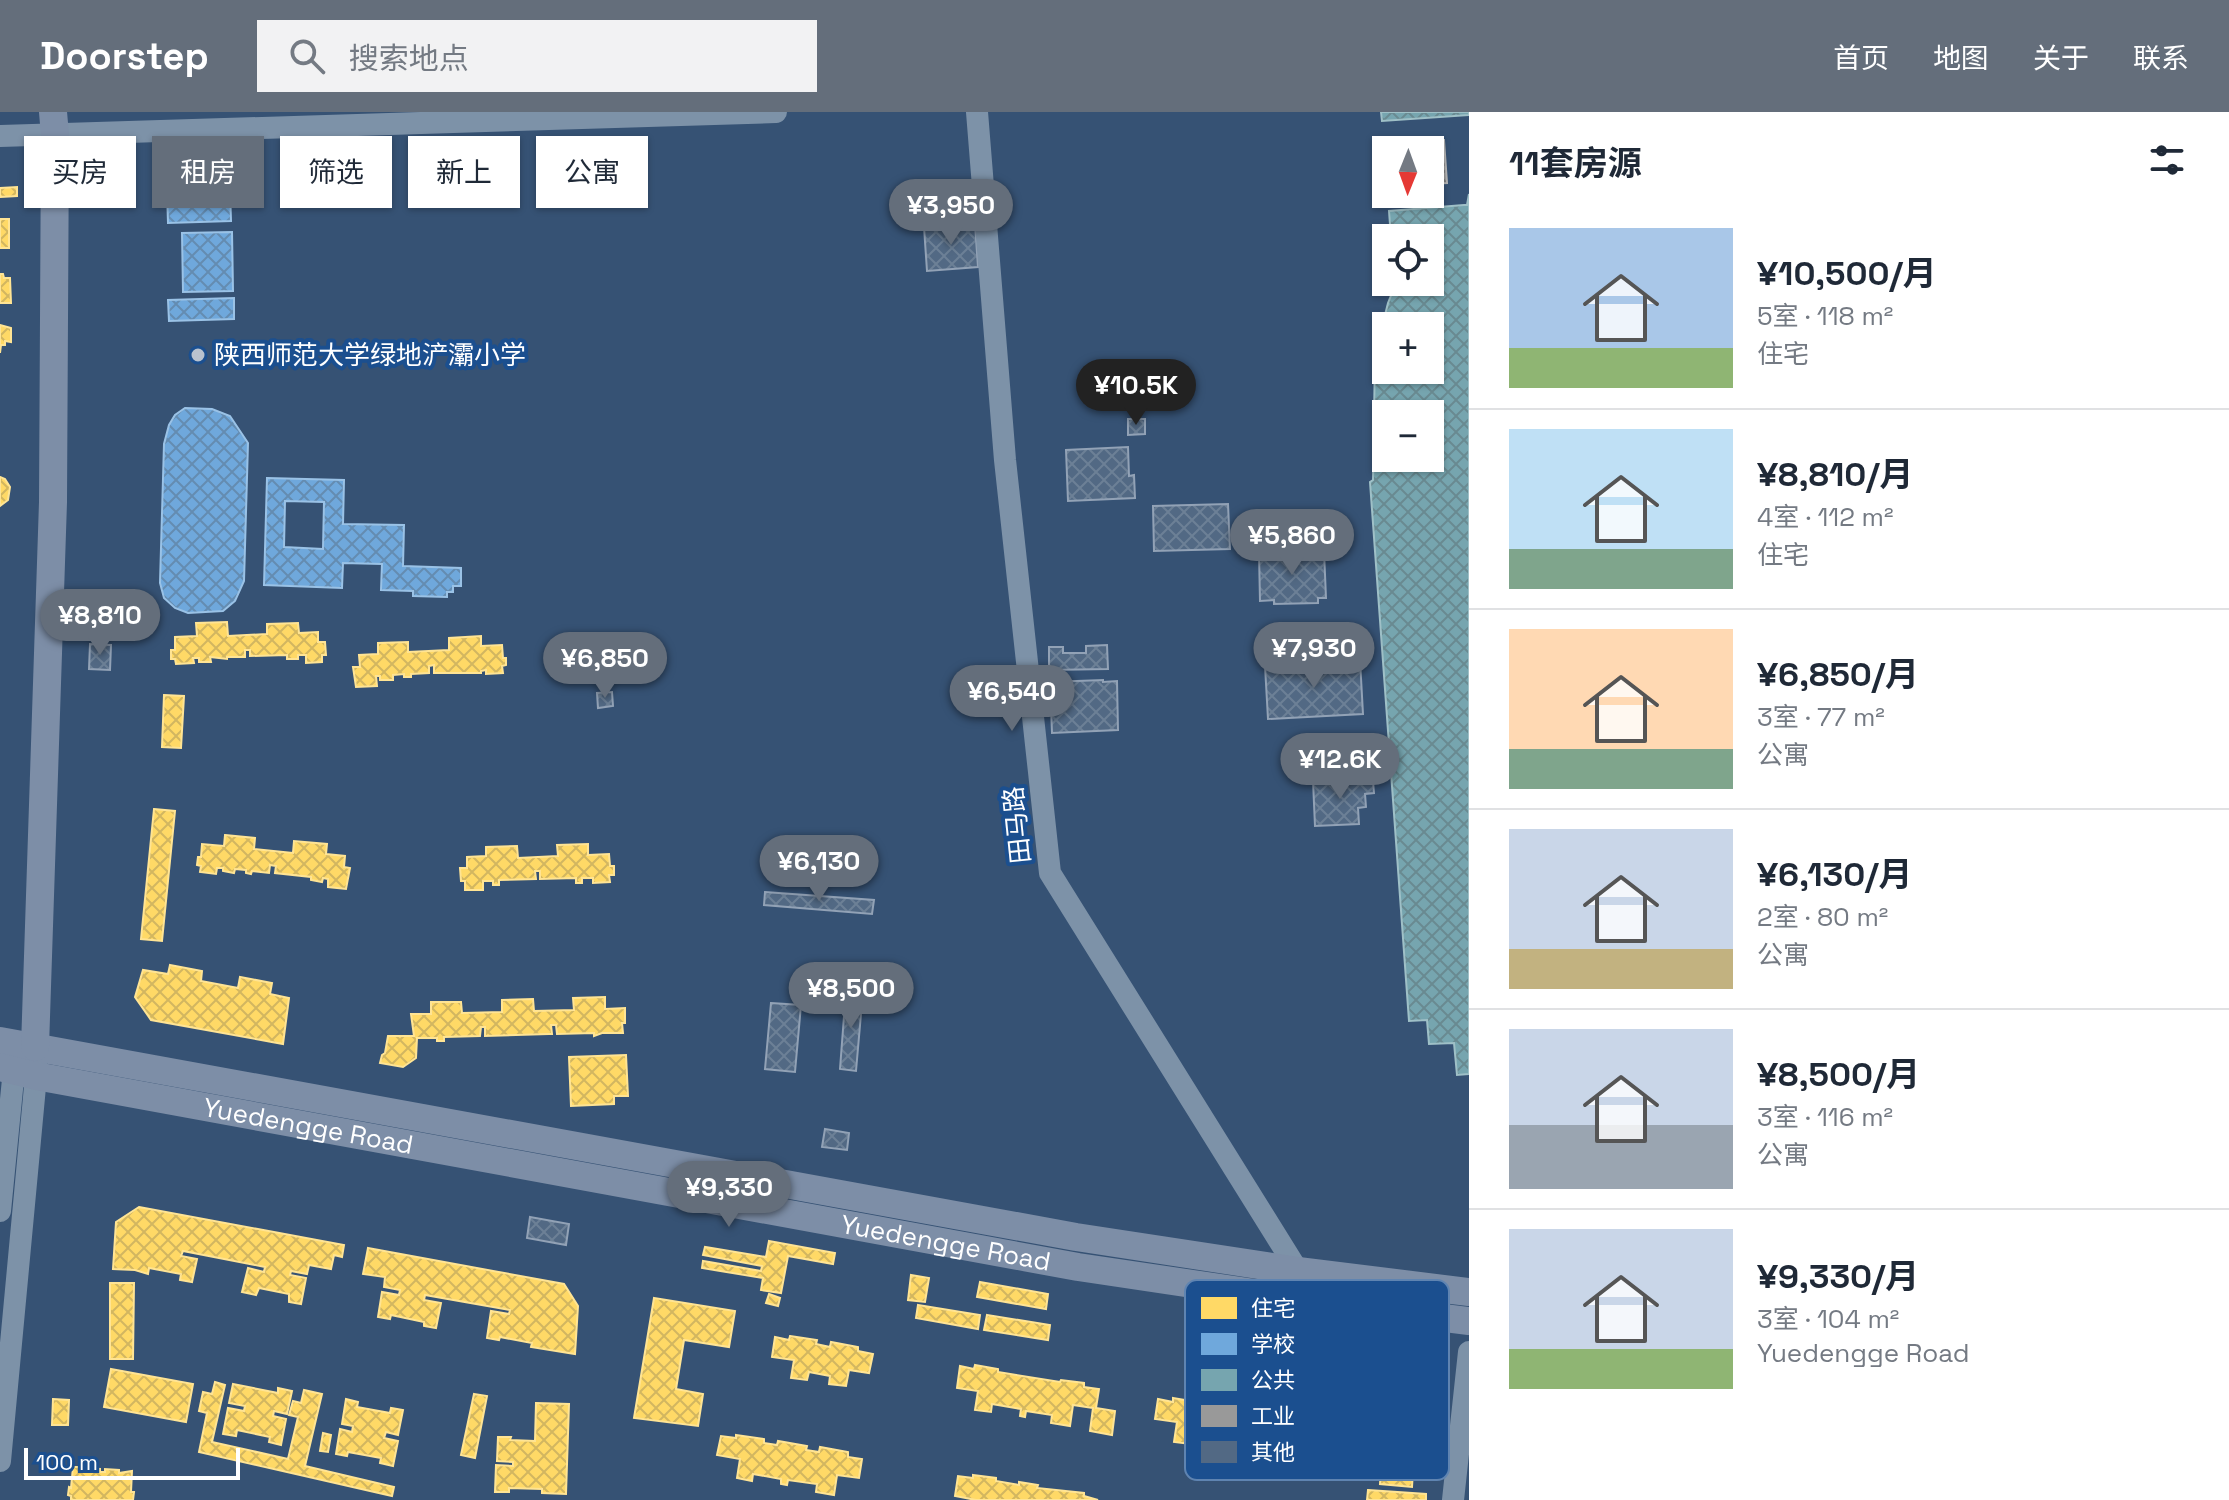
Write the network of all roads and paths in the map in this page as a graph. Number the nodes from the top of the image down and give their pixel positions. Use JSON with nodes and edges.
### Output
{"nodes":[{"id":1,"x":776,"y":112,"type":"edge"},
{"id":2,"x":977,"y":112,"type":"edge"},
{"id":3,"x":54,"y":124,"type":"edge"},
{"id":4,"x":0,"y":136,"type":"edge"},
{"id":5,"x":0,"y":1041,"type":"edge"},
{"id":6,"x":35,"y":1047,"type":"junction"},
{"id":7,"x":17,"y":1071,"type":"edge"},
{"id":8,"x":0,"y":1211,"type":"edge"},
{"id":9,"x":1298,"y":1271,"type":"junction"},
{"id":10,"x":1371,"y":1280,"type":"edge"},
{"id":11,"x":1185,"y":1283,"type":"edge"},
{"id":12,"x":1449,"y":1290,"type":"edge"},
{"id":13,"x":1469,"y":1292,"type":"edge"},
{"id":14,"x":1449,"y":1318,"type":"edge"},
{"id":15,"x":1469,"y":1321,"type":"edge"},
{"id":16,"x":1469,"y":1352,"type":"edge"},
{"id":17,"x":0,"y":1461,"type":"edge"},
{"id":18,"x":1453,"y":1500,"type":"edge"}],
"edges":[{"from":1,"to":3,"type":"street"},
{"from":2,"to":9,"type":"street","name":"田马路"},
{"from":3,"to":4,"type":"street"},
{"from":3,"to":6,"type":"main road"},
{"from":5,"to":6,"type":"main road","name":"Yuedengge Road"},
{"from":6,"to":7,"type":"street"},
{"from":6,"to":9,"type":"main road","name":"Yuedengge Road"},
{"from":7,"to":8,"type":"street"},
{"from":7,"to":11,"type":"main road","name":"Yuedengge Road"},
{"from":7,"to":17,"type":"street"},
{"from":9,"to":10,"type":"main road","name":"Yuedengge Road"},
{"from":12,"to":13,"type":"main road","name":"Yuedengge Road"},
{"from":14,"to":15,"type":"main road","name":"Yuedengge Road"},
{"from":16,"to":18,"type":"street"}]}
